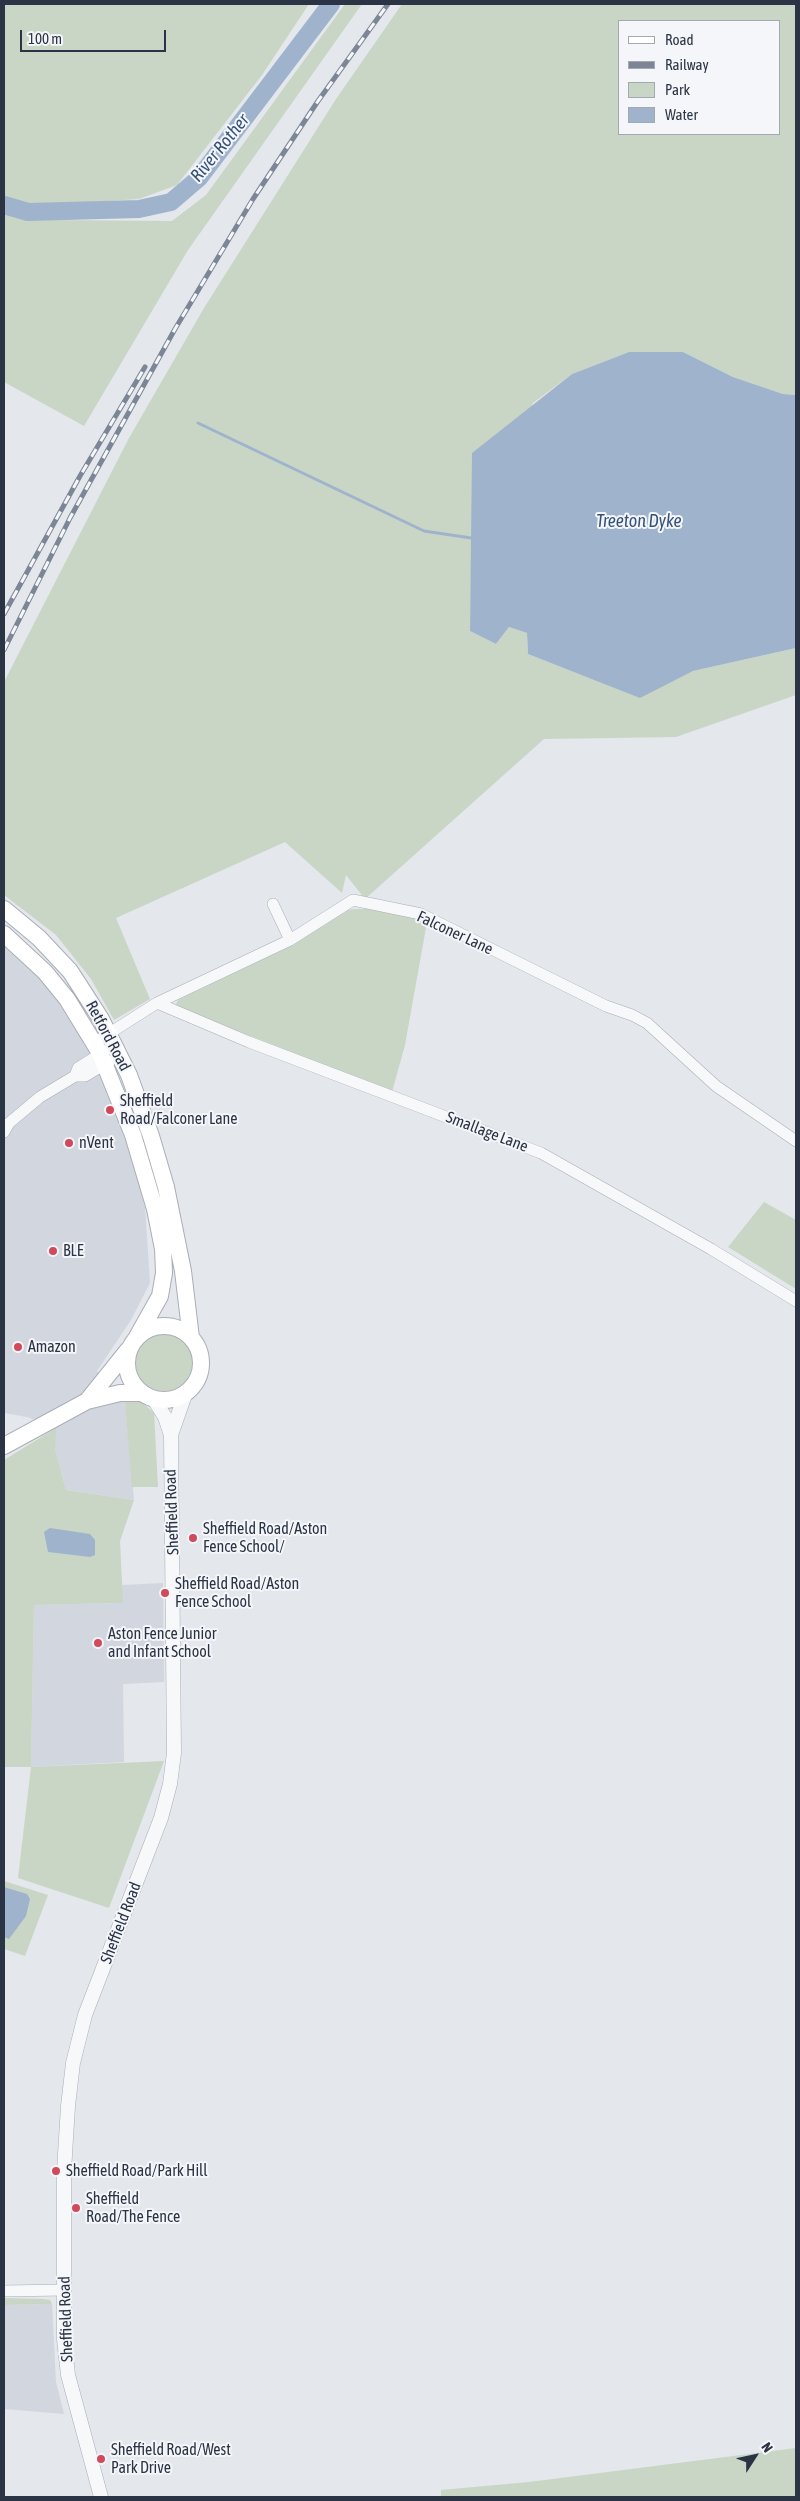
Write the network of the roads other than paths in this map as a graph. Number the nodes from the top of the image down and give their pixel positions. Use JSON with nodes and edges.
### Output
{"nodes":[{"id":1,"x":273,"y":904,"type":"dead end"},
{"id":2,"x":4,"y":909,"type":"edge"},
{"id":3,"x":4,"y":934,"type":"edge"},
{"id":4,"x":290,"y":940,"type":"junction"},
{"id":5,"x":157,"y":1003,"type":"junction"},
{"id":6,"x":109,"y":1034,"type":"junction"},
{"id":7,"x":117,"y":1050,"type":"junction"},
{"id":8,"x":100,"y":1053,"type":"junction"},
{"id":9,"x":4,"y":1132,"type":"edge"},
{"id":10,"x":796,"y":1141,"type":"edge"},
{"id":11,"x":796,"y":1301,"type":"edge"},
{"id":12,"x":191,"y":1338,"type":"junction"},
{"id":13,"x":133,"y":1343,"type":"junction"},
{"id":14,"x":186,"y":1392,"type":"junction"},
{"id":15,"x":148,"y":1396,"type":"junction"},
{"id":16,"x":87,"y":1401,"type":"junction"},
{"id":17,"x":171,"y":1435,"type":"junction"},
{"id":18,"x":4,"y":1446,"type":"edge"},
{"id":19,"x":4,"y":2290,"type":"edge"},
{"id":20,"x":64,"y":2290,"type":"junction"},
{"id":21,"x":101,"y":2497,"type":"edge"}],
"edges":[{"from":1,"to":4,"type":"street"},
{"from":2,"to":6,"type":"main road","name":"Retford Road"},
{"from":3,"to":8,"type":"main road","name":"Retford Road"},
{"from":4,"to":5,"type":"street","name":"Falconer Lane"},
{"from":4,"to":10,"type":"street","name":"Falconer Lane"},
{"from":5,"to":6,"type":"street","name":"Falconer Lane"},
{"from":5,"to":11,"type":"street","name":"Smallage Lane"},
{"from":6,"to":7,"type":"main road","name":"Retford Road"},
{"from":6,"to":8,"type":"street","name":"Falconer Lane"},
{"from":7,"to":8,"type":"street"},
{"from":7,"to":12,"type":"main road","name":"Retford Road"},
{"from":8,"to":9,"type":"street","name":"Falconer Lane"},
{"from":8,"to":13,"type":"main road","name":"Retford Road"},
{"from":12,"to":13,"type":"main road"},
{"from":12,"to":14,"type":"main road"},
{"from":13,"to":15,"type":"main road"},
{"from":13,"to":16,"type":"main road","name":"Retford Road"},
{"from":14,"to":15,"type":"main road"},
{"from":14,"to":17,"type":"street","name":"Sheffield Road"},
{"from":15,"to":16,"type":"main road","name":"Retford Road"},
{"from":15,"to":17,"type":"street","name":"Sheffield Road"},
{"from":16,"to":18,"type":"main road","name":"Retford Road"},
{"from":17,"to":20,"type":"street","name":"Sheffield Road"},
{"from":19,"to":20,"type":"street"},
{"from":20,"to":21,"type":"street","name":"Sheffield Road"}]}
